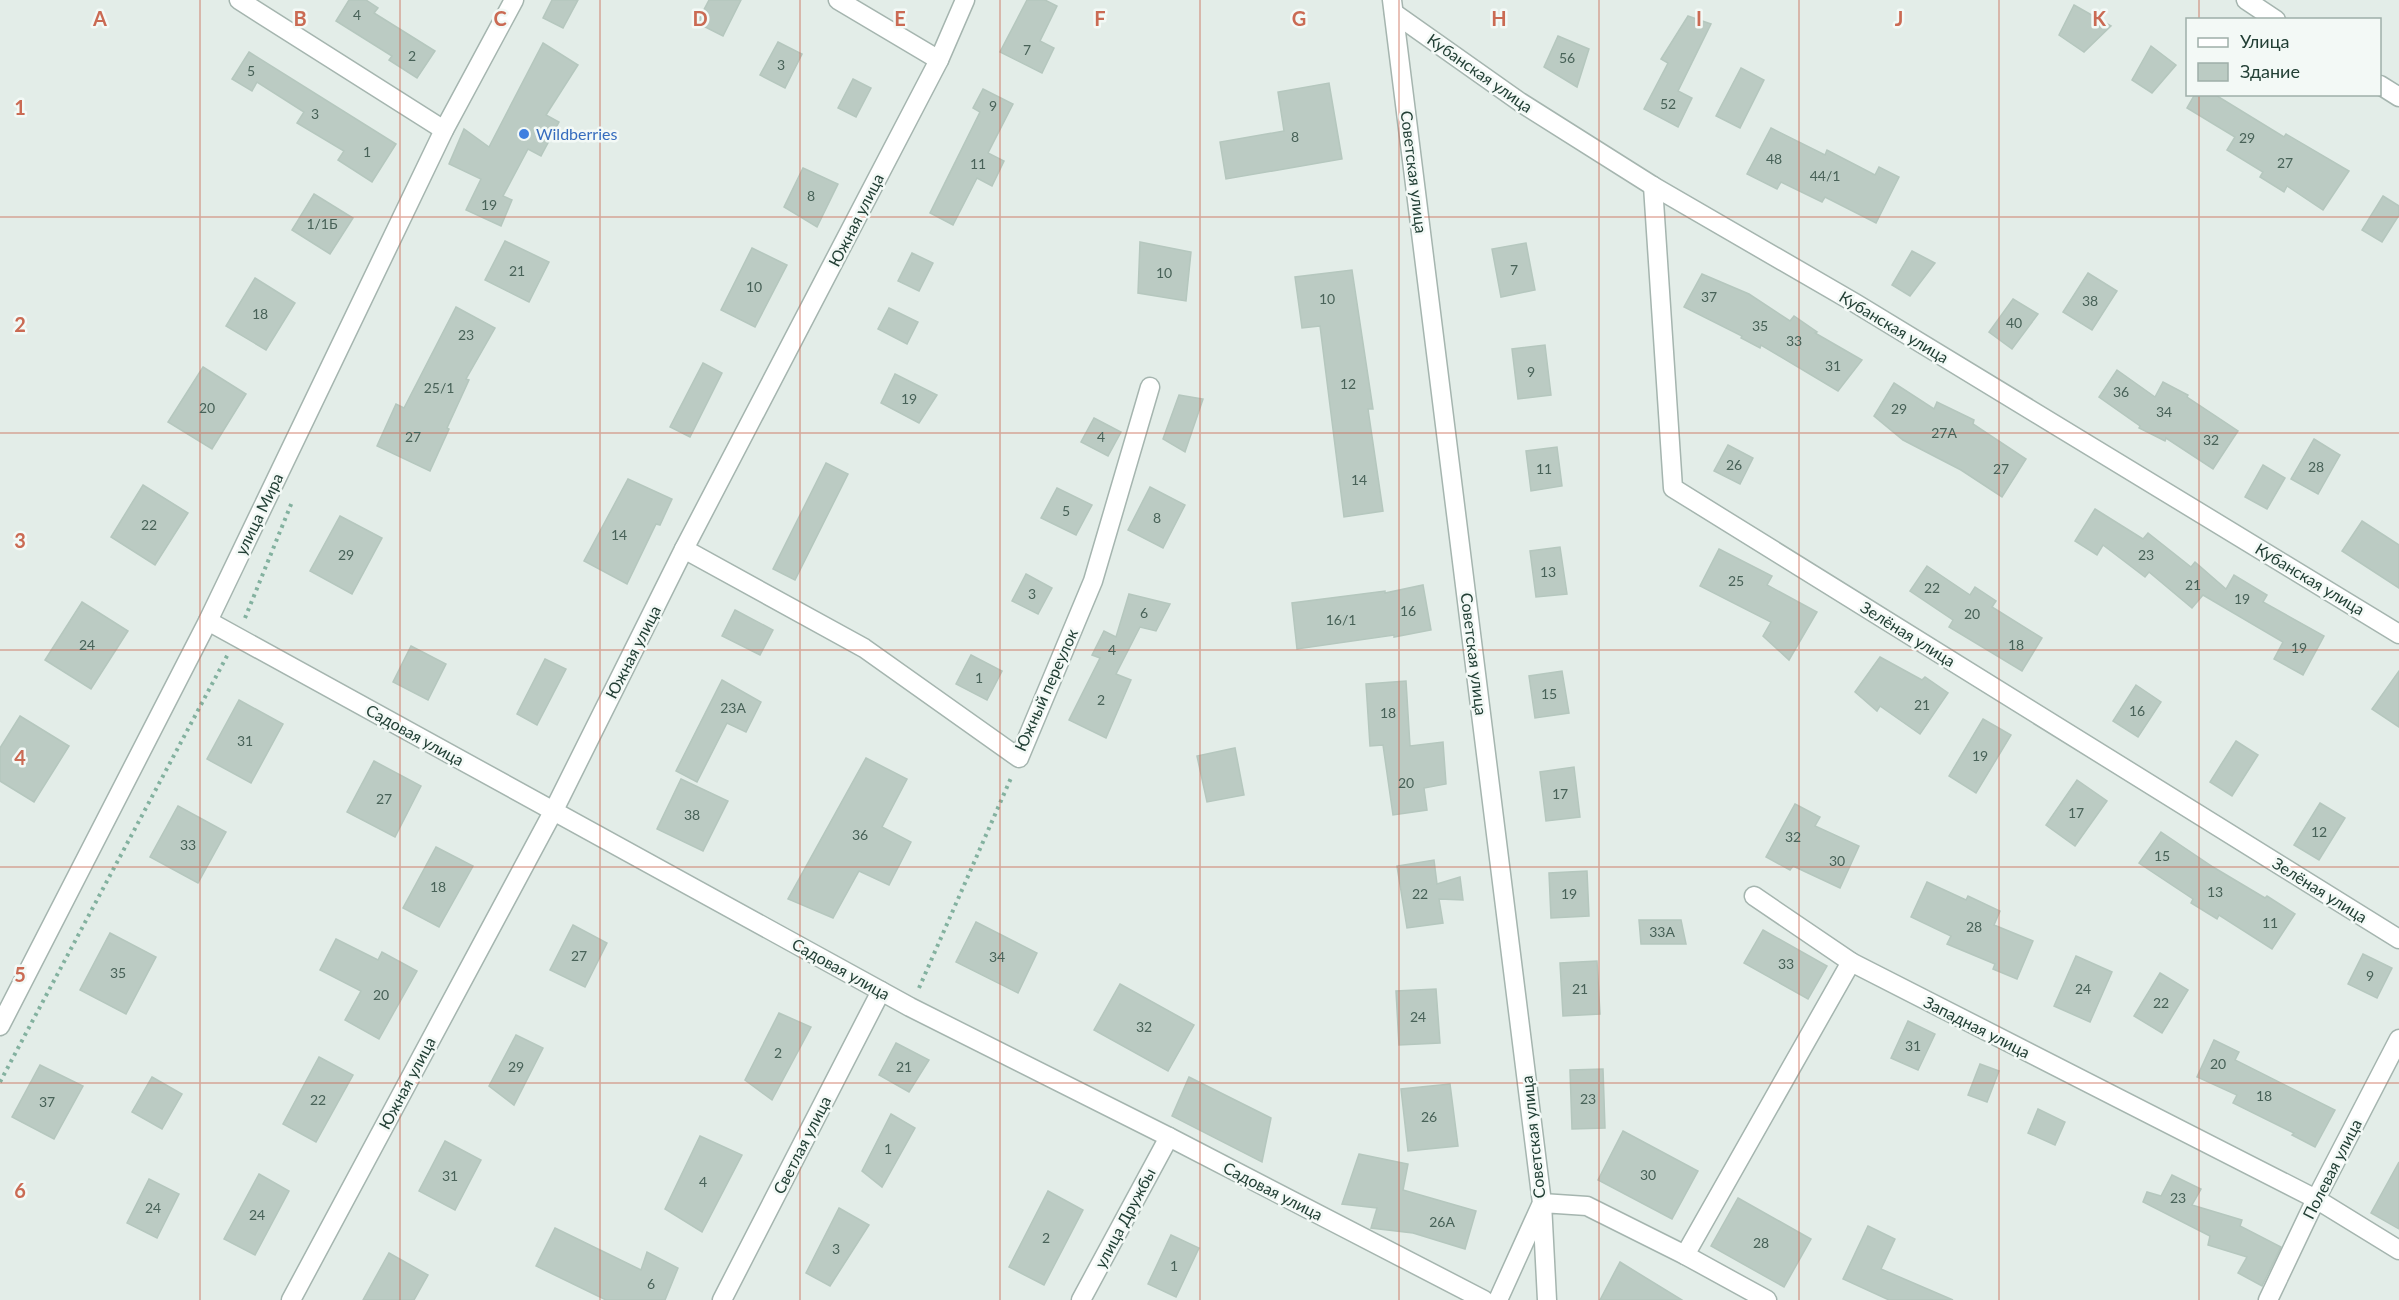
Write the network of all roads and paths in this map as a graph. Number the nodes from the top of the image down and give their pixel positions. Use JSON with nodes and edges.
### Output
{"nodes":[{"id":1,"x":239,"y":0,"type":"edge"},
{"id":2,"x":514,"y":0,"type":"edge"},
{"id":3,"x":838,"y":0,"type":"edge"},
{"id":4,"x":965,"y":0,"type":"edge"},
{"id":5,"x":2246,"y":0,"type":"edge"},
{"id":6,"x":1393,"y":6,"type":"edge"},
{"id":7,"x":2273,"y":18,"type":"edge"},
{"id":8,"x":939,"y":60,"type":"junction"},
{"id":9,"x":2381,"y":86,"type":"edge"},
{"id":10,"x":2399,"y":97,"type":"edge"},
{"id":11,"x":444,"y":130,"type":"junction"},
{"id":12,"x":1653,"y":186,"type":"junction"},
{"id":13,"x":1150,"y":387,"type":"dead end"},
{"id":14,"x":296,"y":493,"type":"dead end"},
{"id":15,"x":684,"y":549,"type":"junction"},
{"id":16,"x":208,"y":621,"type":"junction"},
{"id":17,"x":2399,"y":634,"type":"edge"},
{"id":18,"x":237,"y":637,"type":"junction"},
{"id":19,"x":1019,"y":758,"type":"junction"},
{"id":20,"x":554,"y":810,"type":"junction"},
{"id":21,"x":1754,"y":896,"type":"dead end"},
{"id":22,"x":2399,"y":939,"type":"edge"},
{"id":23,"x":1851,"y":962,"type":"junction"},
{"id":24,"x":881,"y":991,"type":"junction"},
{"id":25,"x":910,"y":1007,"type":"junction"},
{"id":26,"x":0,"y":1026,"type":"edge"},
{"id":27,"x":2399,"y":1039,"type":"edge"},
{"id":28,"x":0,"y":1082,"type":"edge"},
{"id":29,"x":1169,"y":1137,"type":"junction"},
{"id":30,"x":2316,"y":1199,"type":"junction"},
{"id":31,"x":1542,"y":1203,"type":"junction"},
{"id":32,"x":2399,"y":1250,"type":"edge"},
{"id":33,"x":1685,"y":1255,"type":"junction"},
{"id":34,"x":291,"y":1300,"type":"edge"},
{"id":35,"x":723,"y":1300,"type":"edge"},
{"id":36,"x":1081,"y":1300,"type":"edge"},
{"id":37,"x":1484,"y":1300,"type":"edge"},
{"id":38,"x":1498,"y":1300,"type":"edge"},
{"id":39,"x":1547,"y":1300,"type":"edge"},
{"id":40,"x":1767,"y":1300,"type":"edge"},
{"id":41,"x":2268,"y":1300,"type":"edge"}],
"edges":[{"from":1,"to":11,"type":"street"},
{"from":2,"to":11,"type":"street","name":"улица Мира"},
{"from":3,"to":8,"type":"street"},
{"from":4,"to":8,"type":"street","name":"Южная улица"},
{"from":5,"to":7,"type":"street"},
{"from":6,"to":12,"type":"street","name":"Кубанская улица"},
{"from":6,"to":31,"type":"street","name":"Советская улица"},
{"from":8,"to":15,"type":"street","name":"Южная улица"},
{"from":9,"to":10,"type":"street"},
{"from":11,"to":16,"type":"street","name":"улица Мира"},
{"from":12,"to":17,"type":"street","name":"Кубанская улица"},
{"from":12,"to":22,"type":"street","name":"Зелёная улица"},
{"from":13,"to":19,"type":"street","name":"Южный переулок"},
{"from":14,"to":18,"type":"path"},
{"from":15,"to":19,"type":"street","name":"Южный переулок"},
{"from":15,"to":20,"type":"street","name":"Южная улица"},
{"from":16,"to":18,"type":"street","name":"Садовая улица"},
{"from":16,"to":26,"type":"street","name":"улица Мира"},
{"from":18,"to":20,"type":"street","name":"Садовая улица"},
{"from":18,"to":28,"type":"path"},
{"from":19,"to":25,"type":"path"},
{"from":20,"to":24,"type":"street","name":"Садовая улица"},
{"from":20,"to":34,"type":"street","name":"Южная улица"},
{"from":21,"to":23,"type":"street","name":"Западная улица"},
{"from":23,"to":30,"type":"street","name":"Западная улица"},
{"from":23,"to":33,"type":"street"},
{"from":24,"to":25,"type":"street","name":"Садовая улица"},
{"from":24,"to":35,"type":"street","name":"Светлая улица"},
{"from":25,"to":29,"type":"street","name":"Садовая улица"},
{"from":27,"to":30,"type":"street","name":"Полевая улица"},
{"from":29,"to":36,"type":"street","name":"улица Дружбы"},
{"from":29,"to":37,"type":"street","name":"Садовая улица"},
{"from":30,"to":32,"type":"street","name":"Западная улица"},
{"from":30,"to":41,"type":"street","name":"Полевая улица"},
{"from":31,"to":33,"type":"street"},
{"from":31,"to":38,"type":"street","name":"Советская улица"},
{"from":31,"to":39,"type":"street"},
{"from":33,"to":40,"type":"street"}]}
